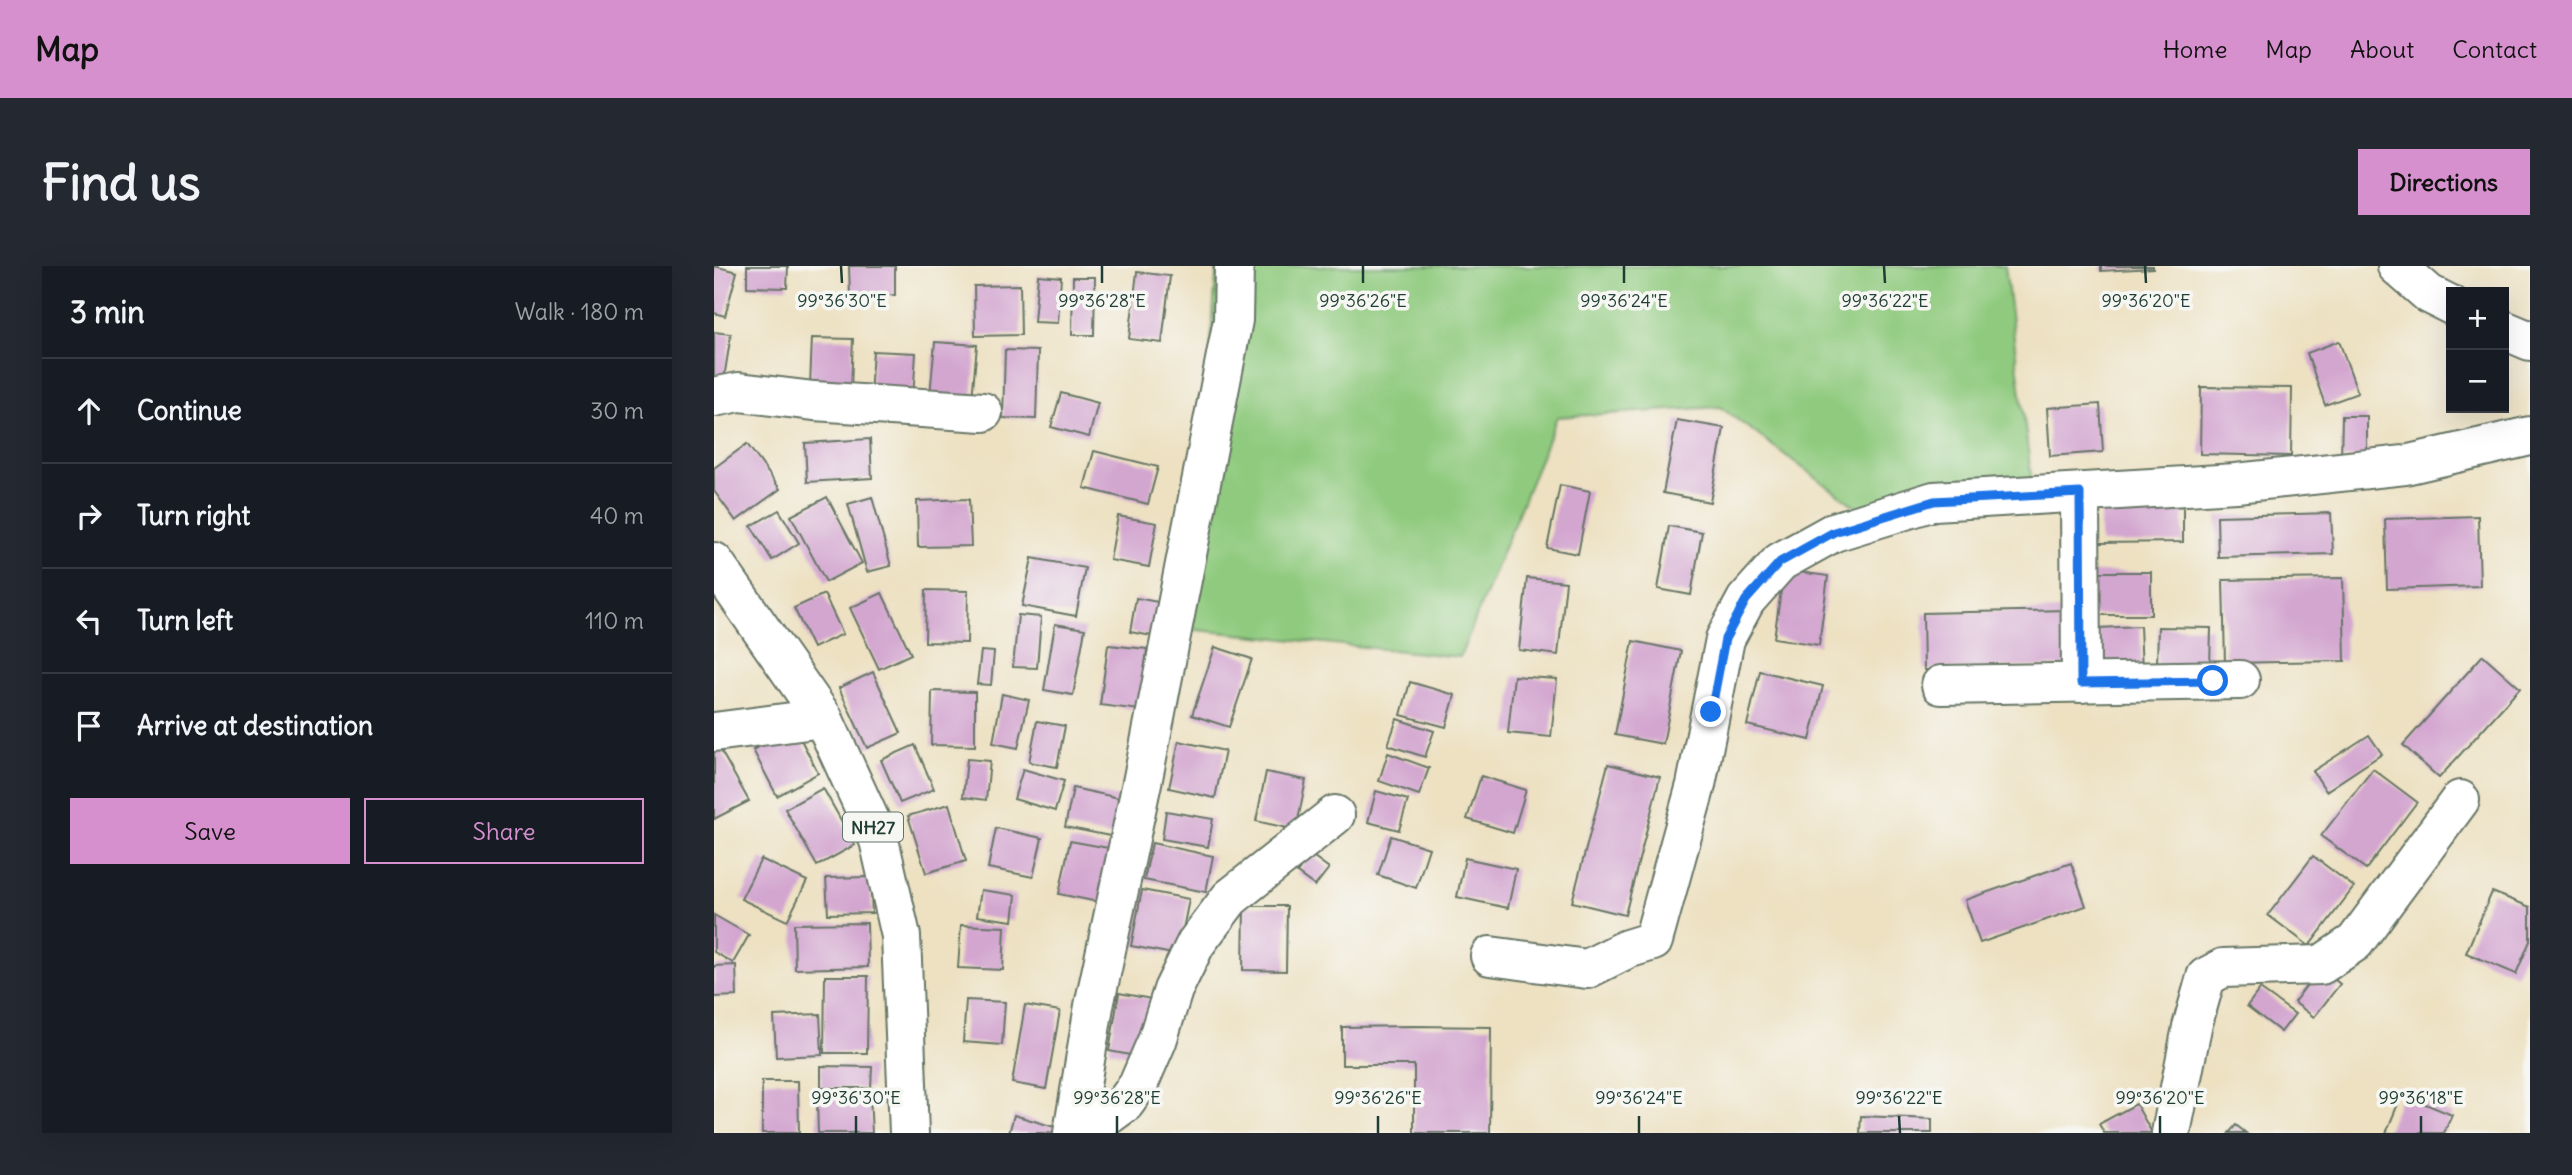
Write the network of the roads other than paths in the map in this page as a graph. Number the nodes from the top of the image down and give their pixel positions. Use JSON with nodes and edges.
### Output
{"nodes":[{"id":1,"x":1234,"y":266,"type":"edge"},
{"id":2,"x":2397,"y":266,"type":"edge"},
{"id":3,"x":2446,"y":303,"type":"edge"},
{"id":4,"x":2509,"y":332,"type":"edge"},
{"id":5,"x":2530,"y":341,"type":"edge"},
{"id":6,"x":714,"y":397,"type":"edge"},
{"id":7,"x":982,"y":412,"type":"dead end"},
{"id":8,"x":2530,"y":436,"type":"edge"},
{"id":9,"x":2080,"y":493,"type":"junction"},
{"id":10,"x":714,"y":562,"type":"edge"},
{"id":11,"x":2240,"y":680,"type":"dead end"},
{"id":12,"x":2081,"y":683,"type":"junction"},
{"id":13,"x":1941,"y":685,"type":"dead end"},
{"id":14,"x":823,"y":718,"type":"junction"},
{"id":15,"x":714,"y":732,"type":"edge"},
{"id":16,"x":2460,"y":800,"type":"dead end"},
{"id":17,"x":1335,"y":815,"type":"dead end"},
{"id":18,"x":1490,"y":956,"type":"dead end"},
{"id":19,"x":909,"y":1133,"type":"edge"},
{"id":20,"x":1073,"y":1133,"type":"edge"},
{"id":21,"x":1084,"y":1133,"type":"edge"},
{"id":22,"x":2171,"y":1133,"type":"edge"}],
"edges":[{"from":1,"to":20,"type":"main road"},
{"from":2,"to":3,"type":"main road"},
{"from":4,"to":5,"type":"main road"},
{"from":6,"to":7,"type":"main road"},
{"from":8,"to":9,"type":"main road"},
{"from":9,"to":12,"type":"main road"},
{"from":9,"to":18,"type":"main road"},
{"from":10,"to":14,"type":"main road","number":"NH27"},
{"from":11,"to":12,"type":"main road"},
{"from":12,"to":13,"type":"main road"},
{"from":14,"to":15,"type":"main road"},
{"from":14,"to":19,"type":"main road","number":"NH27"},
{"from":16,"to":22,"type":"main road"},
{"from":17,"to":21,"type":"main road"}]}
